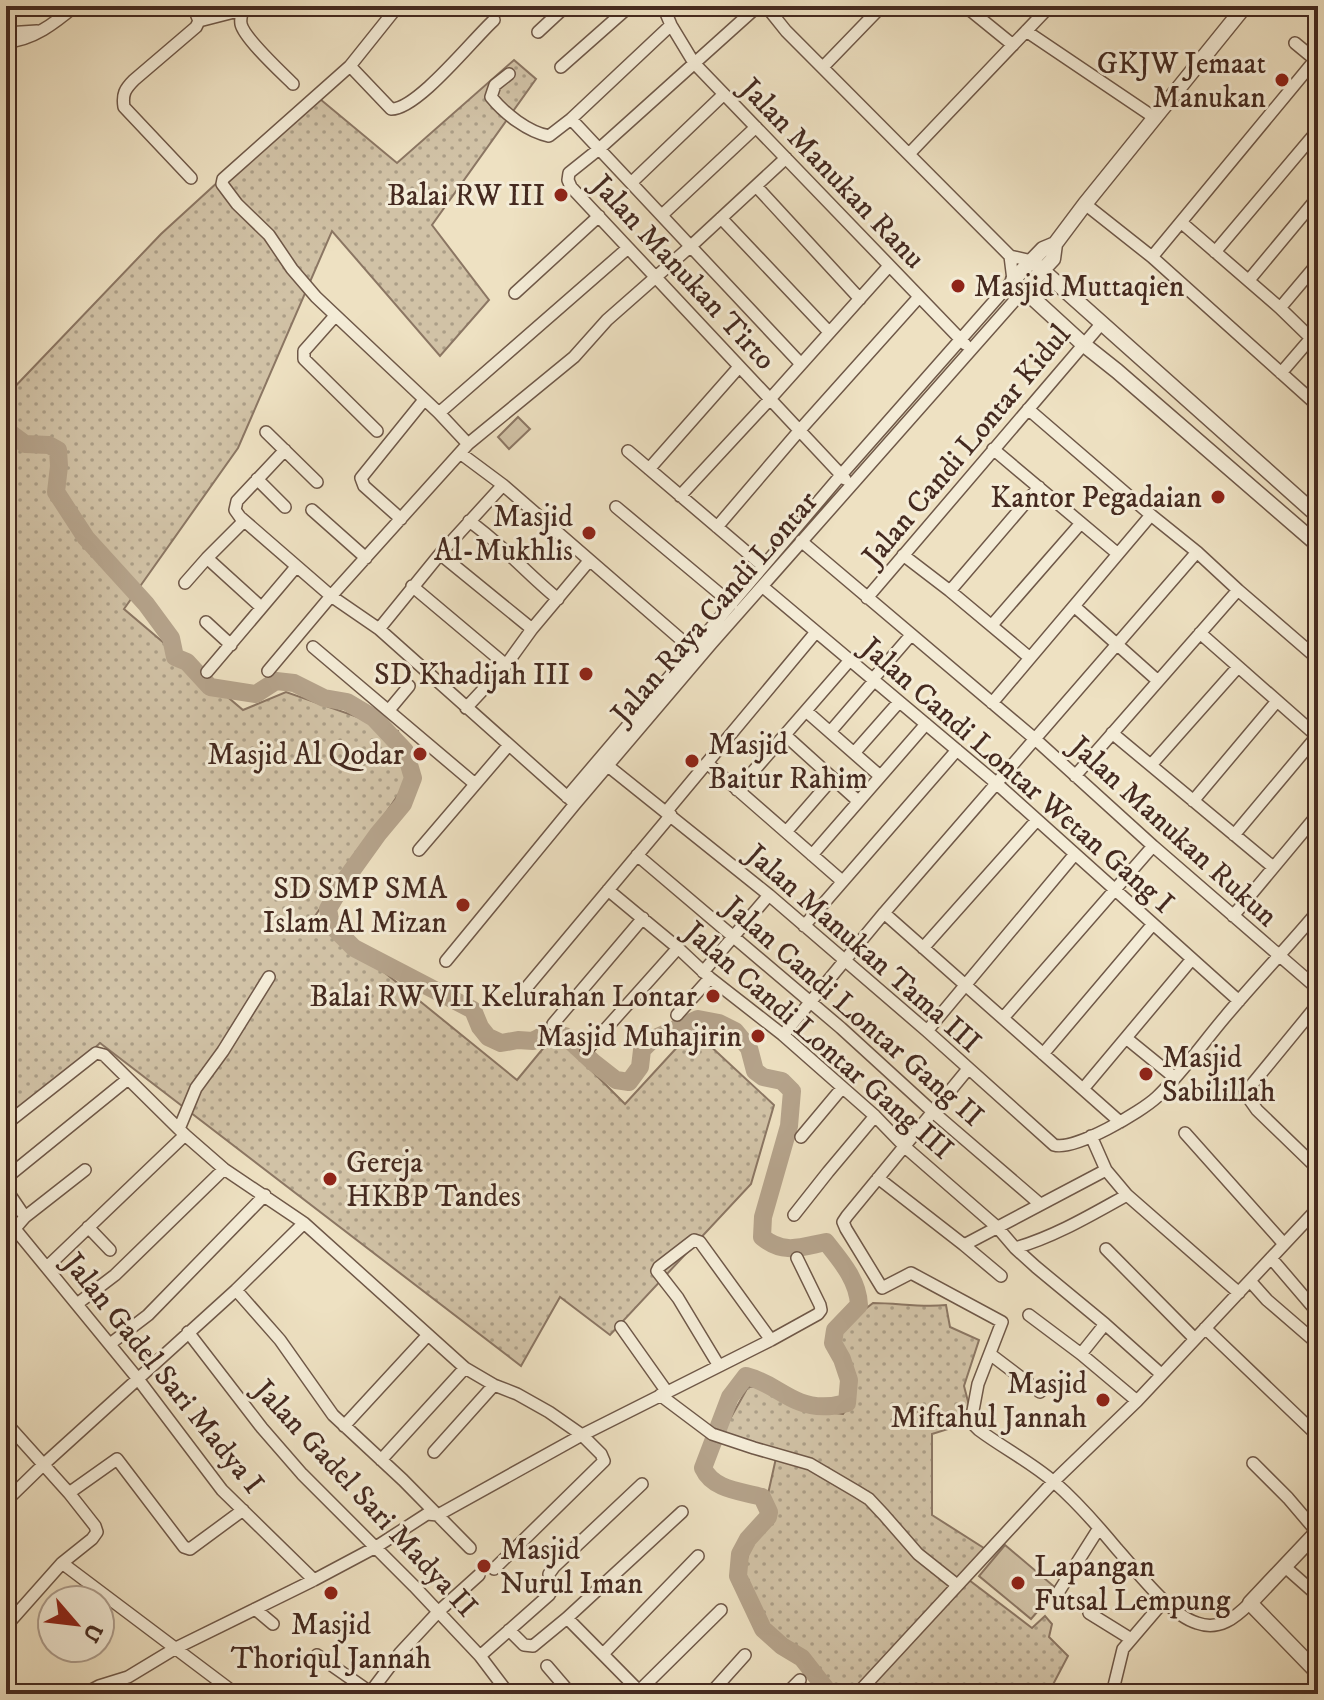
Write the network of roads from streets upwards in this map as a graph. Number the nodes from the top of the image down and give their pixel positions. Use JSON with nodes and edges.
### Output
{"nodes":[{"id":1,"x":75,"y":6,"type":"edge"},
{"id":2,"x":193,"y":6,"type":"edge"},
{"id":3,"x":398,"y":6,"type":"edge"},
{"id":4,"x":566,"y":6,"type":"edge"},
{"id":5,"x":630,"y":6,"type":"edge"},
{"id":6,"x":663,"y":6,"type":"edge"},
{"id":7,"x":758,"y":6,"type":"edge"},
{"id":8,"x":766,"y":6,"type":"edge"},
{"id":9,"x":882,"y":6,"type":"edge"},
{"id":10,"x":965,"y":6,"type":"edge"},
{"id":11,"x":1050,"y":6,"type":"edge"},
{"id":12,"x":1245,"y":6,"type":"edge"},
{"id":13,"x":244,"y":8,"type":"edge"},
{"id":14,"x":494,"y":20,"type":"dead end"},
{"id":15,"x":199,"y":21,"type":"junction"},
{"id":16,"x":671,"y":25,"type":"junction"},
{"id":17,"x":41,"y":31,"type":"junction"},
{"id":18,"x":1026,"y":31,"type":"junction"},
{"id":19,"x":538,"y":32,"type":"dead end"},
{"id":20,"x":6,"y":33,"type":"edge"},
{"id":21,"x":6,"y":42,"type":"edge"},
{"id":22,"x":1295,"y":43,"type":"dead end"},
{"id":23,"x":1013,"y":45,"type":"junction"},
{"id":24,"x":1317,"y":61,"type":"edge"},
{"id":25,"x":694,"y":63,"type":"junction"},
{"id":26,"x":350,"y":66,"type":"junction"},
{"id":27,"x":561,"y":67,"type":"dead end"},
{"id":28,"x":823,"y":67,"type":"junction"},
{"id":29,"x":509,"y":74,"type":"dead end"},
{"id":30,"x":293,"y":84,"type":"dead end"},
{"id":31,"x":724,"y":94,"type":"junction"},
{"id":32,"x":1155,"y":118,"type":"junction"},
{"id":33,"x":571,"y":119,"type":"junction"},
{"id":34,"x":756,"y":127,"type":"junction"},
{"id":35,"x":1318,"y":130,"type":"edge"},
{"id":36,"x":599,"y":149,"type":"junction"},
{"id":37,"x":909,"y":154,"type":"junction"},
{"id":38,"x":786,"y":158,"type":"junction"},
{"id":39,"x":191,"y":178,"type":"dead end"},
{"id":40,"x":631,"y":183,"type":"junction"},
{"id":41,"x":756,"y":186,"type":"junction"},
{"id":42,"x":1318,"y":197,"type":"edge"},
{"id":43,"x":1085,"y":204,"type":"junction"},
{"id":44,"x":662,"y":215,"type":"junction"},
{"id":45,"x":599,"y":216,"type":"junction"},
{"id":46,"x":721,"y":218,"type":"junction"},
{"id":47,"x":1182,"y":223,"type":"junction"},
{"id":48,"x":691,"y":246,"type":"junction"},
{"id":49,"x":628,"y":248,"type":"junction"},
{"id":50,"x":1215,"y":252,"type":"junction"},
{"id":51,"x":1010,"y":256,"type":"junction"},
{"id":52,"x":1152,"y":257,"type":"junction"},
{"id":53,"x":1318,"y":263,"type":"edge"},
{"id":54,"x":889,"y":266,"type":"junction"},
{"id":55,"x":1037,"y":266,"type":"junction"},
{"id":56,"x":655,"y":276,"type":"junction"},
{"id":57,"x":1249,"y":280,"type":"junction"},
{"id":58,"x":1019,"y":285,"type":"junction"},
{"id":59,"x":515,"y":293,"type":"dead end"},
{"id":60,"x":919,"y":297,"type":"junction"},
{"id":61,"x":860,"y":299,"type":"junction"},
{"id":62,"x":1280,"y":308,"type":"junction"},
{"id":63,"x":335,"y":316,"type":"junction"},
{"id":64,"x":1102,"y":323,"type":"junction"},
{"id":65,"x":829,"y":332,"type":"junction"},
{"id":66,"x":1316,"y":338,"type":"edge"},
{"id":67,"x":959,"y":339,"type":"junction"},
{"id":68,"x":1083,"y":344,"type":"junction"},
{"id":69,"x":970,"y":350,"type":"junction"},
{"id":70,"x":801,"y":364,"type":"junction"},
{"id":71,"x":739,"y":367,"type":"junction"},
{"id":72,"x":1281,"y":373,"type":"junction"},
{"id":73,"x":770,"y":399,"type":"junction"},
{"id":74,"x":424,"y":400,"type":"junction"},
{"id":75,"x":1318,"y":406,"type":"edge"},
{"id":76,"x":1028,"y":409,"type":"junction"},
{"id":77,"x":439,"y":413,"type":"junction"},
{"id":78,"x":377,"y":431,"type":"dead end"},
{"id":79,"x":799,"y":431,"type":"junction"},
{"id":80,"x":266,"y":432,"type":"dead end"},
{"id":81,"x":464,"y":449,"type":"junction"},
{"id":82,"x":993,"y":449,"type":"junction"},
{"id":83,"x":285,"y":450,"type":"junction"},
{"id":84,"x":628,"y":451,"type":"dead end"},
{"id":85,"x":649,"y":469,"type":"junction"},
{"id":86,"x":841,"y":475,"type":"junction"},
{"id":87,"x":257,"y":479,"type":"junction"},
{"id":88,"x":317,"y":482,"type":"dead end"},
{"id":89,"x":503,"y":485,"type":"junction"},
{"id":90,"x":853,"y":486,"type":"junction"},
{"id":91,"x":1039,"y":487,"type":"junction"},
{"id":92,"x":680,"y":496,"type":"junction"},
{"id":93,"x":285,"y":507,"type":"dead end"},
{"id":94,"x":616,"y":507,"type":"dead end"},
{"id":95,"x":312,"y":510,"type":"dead end"},
{"id":96,"x":1151,"y":515,"type":"junction"},
{"id":97,"x":1318,"y":516,"type":"edge"},
{"id":98,"x":401,"y":519,"type":"junction"},
{"id":99,"x":244,"y":521,"type":"junction"},
{"id":100,"x":469,"y":521,"type":"junction"},
{"id":101,"x":1081,"y":523,"type":"junction"},
{"id":102,"x":717,"y":527,"type":"junction"},
{"id":103,"x":801,"y":541,"type":"junction"},
{"id":104,"x":1318,"y":545,"type":"edge"},
{"id":105,"x":1197,"y":552,"type":"junction"},
{"id":106,"x":440,"y":554,"type":"junction"},
{"id":107,"x":1118,"y":554,"type":"junction"},
{"id":108,"x":903,"y":555,"type":"junction"},
{"id":109,"x":207,"y":558,"type":"junction"},
{"id":110,"x":366,"y":558,"type":"junction"},
{"id":111,"x":589,"y":561,"type":"junction"},
{"id":112,"x":763,"y":566,"type":"junction"},
{"id":113,"x":296,"y":567,"type":"junction"},
{"id":114,"x":185,"y":583,"type":"dead end"},
{"id":115,"x":412,"y":586,"type":"junction"},
{"id":116,"x":763,"y":587,"type":"junction"},
{"id":117,"x":1238,"y":590,"type":"junction"},
{"id":118,"x":950,"y":591,"type":"junction"},
{"id":119,"x":331,"y":596,"type":"junction"},
{"id":120,"x":867,"y":598,"type":"junction"},
{"id":121,"x":558,"y":599,"type":"junction"},
{"id":122,"x":1074,"y":606,"type":"junction"},
{"id":123,"x":261,"y":607,"type":"junction"},
{"id":124,"x":733,"y":608,"type":"junction"},
{"id":125,"x":206,"y":622,"type":"dead end"},
{"id":126,"x":992,"y":625,"type":"junction"},
{"id":127,"x":379,"y":629,"type":"junction"},
{"id":128,"x":532,"y":629,"type":"junction"},
{"id":129,"x":816,"y":632,"type":"junction"},
{"id":130,"x":1200,"y":633,"type":"junction"},
{"id":131,"x":911,"y":635,"type":"junction"},
{"id":132,"x":711,"y":636,"type":"junction"},
{"id":133,"x":1117,"y":643,"type":"junction"},
{"id":134,"x":231,"y":645,"type":"junction"},
{"id":135,"x":313,"y":647,"type":"dead end"},
{"id":136,"x":692,"y":649,"type":"junction"},
{"id":137,"x":1030,"y":658,"type":"junction"},
{"id":138,"x":1318,"y":659,"type":"edge"},
{"id":139,"x":850,"y":660,"type":"junction"},
{"id":140,"x":506,"y":665,"type":"junction"},
{"id":141,"x":1238,"y":667,"type":"junction"},
{"id":142,"x":268,"y":671,"type":"dead end"},
{"id":143,"x":207,"y":672,"type":"dead end"},
{"id":144,"x":676,"y":677,"type":"junction"},
{"id":145,"x":874,"y":680,"type":"junction"},
{"id":146,"x":1158,"y":681,"type":"junction"},
{"id":147,"x":409,"y":686,"type":"dead end"},
{"id":148,"x":1277,"y":701,"type":"junction"},
{"id":149,"x":899,"y":702,"type":"junction"},
{"id":150,"x":992,"y":703,"type":"junction"},
{"id":151,"x":466,"y":708,"type":"junction"},
{"id":152,"x":389,"y":710,"type":"junction"},
{"id":153,"x":806,"y":711,"type":"junction"},
{"id":154,"x":926,"y":724,"type":"junction"},
{"id":155,"x":830,"y":732,"type":"junction"},
{"id":156,"x":1112,"y":733,"type":"junction"},
{"id":157,"x":785,"y":735,"type":"junction"},
{"id":158,"x":1317,"y":736,"type":"edge"},
{"id":159,"x":1035,"y":739,"type":"junction"},
{"id":160,"x":508,"y":746,"type":"junction"},
{"id":161,"x":617,"y":747,"type":"junction"},
{"id":162,"x":957,"y":750,"type":"junction"},
{"id":163,"x":854,"y":753,"type":"junction"},
{"id":164,"x":707,"y":763,"type":"junction"},
{"id":165,"x":1151,"y":765,"type":"junction"},
{"id":166,"x":608,"y":766,"type":"junction"},
{"id":167,"x":880,"y":776,"type":"junction"},
{"id":168,"x":1075,"y":776,"type":"junction"},
{"id":169,"x":833,"y":778,"type":"junction"},
{"id":170,"x":996,"y":783,"type":"junction"},
{"id":171,"x":475,"y":784,"type":"junction"},
{"id":172,"x":737,"y":790,"type":"junction"},
{"id":173,"x":571,"y":800,"type":"junction"},
{"id":174,"x":858,"y":801,"type":"junction"},
{"id":175,"x":1193,"y":801,"type":"junction"},
{"id":176,"x":668,"y":814,"type":"junction"},
{"id":177,"x":1037,"y":820,"type":"junction"},
{"id":178,"x":1316,"y":821,"type":"edge"},
{"id":179,"x":786,"y":832,"type":"junction"},
{"id":180,"x":1234,"y":835,"type":"junction"},
{"id":181,"x":1153,"y":846,"type":"junction"},
{"id":182,"x":419,"y":850,"type":"dead end"},
{"id":183,"x":1075,"y":854,"type":"junction"},
{"id":184,"x":637,"y":855,"type":"junction"},
{"id":185,"x":812,"y":855,"type":"junction"},
{"id":186,"x":1273,"y":867,"type":"junction"},
{"id":187,"x":842,"y":881,"type":"junction"},
{"id":188,"x":608,"y":890,"type":"junction"},
{"id":189,"x":1116,"y":891,"type":"junction"},
{"id":190,"x":769,"y":895,"type":"junction"},
{"id":191,"x":1318,"y":911,"type":"edge"},
{"id":192,"x":884,"y":913,"type":"junction"},
{"id":193,"x":1233,"y":916,"type":"junction"},
{"id":194,"x":643,"y":918,"type":"junction"},
{"id":195,"x":1153,"y":924,"type":"junction"},
{"id":196,"x":804,"y":926,"type":"junction"},
{"id":197,"x":734,"y":937,"type":"junction"},
{"id":198,"x":678,"y":948,"type":"junction"},
{"id":199,"x":923,"y":948,"type":"junction"},
{"id":200,"x":1280,"y":956,"type":"junction"},
{"id":201,"x":1192,"y":959,"type":"junction"},
{"id":202,"x":446,"y":961,"type":"dead end"},
{"id":203,"x":845,"y":961,"type":"junction"},
{"id":204,"x":707,"y":975,"type":"junction"},
{"id":205,"x":269,"y":977,"type":"dead end"},
{"id":206,"x":965,"y":985,"type":"junction"},
{"id":207,"x":1318,"y":989,"type":"edge"},
{"id":208,"x":517,"y":999,"type":"dead end"},
{"id":209,"x":1239,"y":1001,"type":"junction"},
{"id":210,"x":810,"y":1002,"type":"junction"},
{"id":211,"x":1318,"y":1004,"type":"edge"},
{"id":212,"x":677,"y":1015,"type":"dead end"},
{"id":213,"x":1003,"y":1018,"type":"junction"},
{"id":214,"x":553,"y":1024,"type":"dead end"},
{"id":215,"x":927,"y":1031,"type":"junction"},
{"id":216,"x":783,"y":1035,"type":"junction"},
{"id":217,"x":1126,"y":1038,"type":"junction"},
{"id":218,"x":586,"y":1051,"type":"dead end"},
{"id":219,"x":1043,"y":1054,"type":"junction"},
{"id":220,"x":968,"y":1069,"type":"junction"},
{"id":221,"x":1174,"y":1077,"type":"junction"},
{"id":222,"x":128,"y":1079,"type":"junction"},
{"id":223,"x":842,"y":1088,"type":"junction"},
{"id":224,"x":1083,"y":1089,"type":"junction"},
{"id":225,"x":933,"y":1112,"type":"junction"},
{"id":226,"x":875,"y":1116,"type":"junction"},
{"id":227,"x":1120,"y":1122,"type":"junction"},
{"id":228,"x":6,"y":1124,"type":"edge"},
{"id":229,"x":182,"y":1132,"type":"junction"},
{"id":230,"x":1185,"y":1133,"type":"dead end"},
{"id":231,"x":1091,"y":1136,"type":"junction"},
{"id":232,"x":801,"y":1137,"type":"dead end"},
{"id":233,"x":905,"y":1147,"type":"junction"},
{"id":234,"x":224,"y":1169,"type":"junction"},
{"id":235,"x":1318,"y":1169,"type":"edge"},
{"id":236,"x":85,"y":1170,"type":"dead end"},
{"id":237,"x":1106,"y":1170,"type":"junction"},
{"id":238,"x":6,"y":1178,"type":"edge"},
{"id":239,"x":878,"y":1178,"type":"junction"},
{"id":240,"x":6,"y":1189,"type":"edge"},
{"id":241,"x":265,"y":1195,"type":"junction"},
{"id":242,"x":1127,"y":1195,"type":"junction"},
{"id":243,"x":1040,"y":1204,"type":"junction"},
{"id":244,"x":1318,"y":1208,"type":"edge"},
{"id":245,"x":794,"y":1215,"type":"dead end"},
{"id":246,"x":25,"y":1217,"type":"junction"},
{"id":247,"x":304,"y":1223,"type":"junction"},
{"id":248,"x":88,"y":1227,"type":"junction"},
{"id":249,"x":997,"y":1227,"type":"junction"},
{"id":250,"x":15,"y":1229,"type":"junction"},
{"id":251,"x":6,"y":1239,"type":"edge"},
{"id":252,"x":1284,"y":1244,"type":"junction"},
{"id":253,"x":964,"y":1245,"type":"junction"},
{"id":254,"x":1015,"y":1248,"type":"junction"},
{"id":255,"x":1106,"y":1249,"type":"dead end"},
{"id":256,"x":110,"y":1250,"type":"dead end"},
{"id":257,"x":797,"y":1258,"type":"dead end"},
{"id":258,"x":1271,"y":1258,"type":"junction"},
{"id":259,"x":47,"y":1267,"type":"junction"},
{"id":260,"x":1001,"y":1276,"type":"dead end"},
{"id":261,"x":1250,"y":1281,"type":"junction"},
{"id":262,"x":236,"y":1290,"type":"junction"},
{"id":263,"x":1239,"y":1293,"type":"junction"},
{"id":264,"x":77,"y":1304,"type":"junction"},
{"id":265,"x":1318,"y":1313,"type":"edge"},
{"id":266,"x":1029,"y":1315,"type":"dead end"},
{"id":267,"x":1105,"y":1324,"type":"junction"},
{"id":268,"x":621,"y":1327,"type":"dead end"},
{"id":269,"x":1205,"y":1328,"type":"junction"},
{"id":270,"x":188,"y":1332,"type":"junction"},
{"id":271,"x":427,"y":1336,"type":"junction"},
{"id":272,"x":1195,"y":1339,"type":"junction"},
{"id":273,"x":771,"y":1340,"type":"junction"},
{"id":274,"x":110,"y":1344,"type":"junction"},
{"id":275,"x":1318,"y":1344,"type":"edge"},
{"id":276,"x":990,"y":1354,"type":"junction"},
{"id":277,"x":1081,"y":1354,"type":"junction"},
{"id":278,"x":719,"y":1366,"type":"junction"},
{"id":279,"x":465,"y":1368,"type":"junction"},
{"id":280,"x":1161,"y":1374,"type":"junction"},
{"id":281,"x":138,"y":1379,"type":"junction"},
{"id":282,"x":494,"y":1385,"type":"junction"},
{"id":283,"x":1040,"y":1392,"type":"dead end"},
{"id":284,"x":664,"y":1393,"type":"junction"},
{"id":285,"x":1137,"y":1401,"type":"junction"},
{"id":286,"x":6,"y":1423,"type":"edge"},
{"id":287,"x":344,"y":1426,"type":"junction"},
{"id":288,"x":582,"y":1435,"type":"junction"},
{"id":289,"x":1318,"y":1436,"type":"edge"},
{"id":290,"x":434,"y":1452,"type":"dead end"},
{"id":291,"x":381,"y":1460,"type":"junction"},
{"id":292,"x":1253,"y":1463,"type":"dead end"},
{"id":293,"x":44,"y":1464,"type":"junction"},
{"id":294,"x":1054,"y":1481,"type":"junction"},
{"id":295,"x":642,"y":1484,"type":"dead end"},
{"id":296,"x":69,"y":1493,"type":"junction"},
{"id":297,"x":6,"y":1501,"type":"edge"},
{"id":298,"x":243,"y":1510,"type":"junction"},
{"id":299,"x":682,"y":1512,"type":"dead end"},
{"id":300,"x":438,"y":1515,"type":"junction"},
{"id":301,"x":1099,"y":1528,"type":"junction"},
{"id":302,"x":1317,"y":1535,"type":"edge"},
{"id":303,"x":376,"y":1547,"type":"junction"},
{"id":304,"x":470,"y":1548,"type":"dead end"},
{"id":305,"x":698,"y":1556,"type":"dead end"},
{"id":306,"x":62,"y":1563,"type":"junction"},
{"id":307,"x":1284,"y":1566,"type":"junction"},
{"id":308,"x":494,"y":1569,"type":"dead end"},
{"id":309,"x":479,"y":1575,"type":"dead end"},
{"id":310,"x":314,"y":1580,"type":"junction"},
{"id":311,"x":957,"y":1585,"type":"junction"},
{"id":312,"x":1056,"y":1596,"type":"dead end"},
{"id":313,"x":1318,"y":1596,"type":"edge"},
{"id":314,"x":1164,"y":1601,"type":"junction"},
{"id":315,"x":1250,"y":1603,"type":"junction"},
{"id":316,"x":255,"y":1609,"type":"junction"},
{"id":317,"x":721,"y":1610,"type":"dead end"},
{"id":318,"x":439,"y":1611,"type":"junction"},
{"id":319,"x":1089,"y":1613,"type":"dead end"},
{"id":320,"x":567,"y":1618,"type":"junction"},
{"id":321,"x":273,"y":1624,"type":"dead end"},
{"id":322,"x":6,"y":1626,"type":"edge"},
{"id":323,"x":509,"y":1630,"type":"junction"},
{"id":324,"x":1131,"y":1639,"type":"junction"},
{"id":325,"x":176,"y":1648,"type":"junction"},
{"id":326,"x":603,"y":1654,"type":"junction"},
{"id":327,"x":317,"y":1655,"type":"dead end"},
{"id":328,"x":745,"y":1655,"type":"dead end"},
{"id":329,"x":480,"y":1656,"type":"junction"},
{"id":330,"x":547,"y":1666,"type":"dead end"},
{"id":331,"x":1318,"y":1673,"type":"edge"},
{"id":332,"x":800,"y":1680,"type":"dead end"},
{"id":333,"x":513,"y":1692,"type":"dead end"},
{"id":334,"x":641,"y":1692,"type":"edge"},
{"id":335,"x":234,"y":1693,"type":"edge"},
{"id":336,"x":369,"y":1693,"type":"edge"},
{"id":337,"x":84,"y":1694,"type":"edge"},
{"id":338,"x":212,"y":1694,"type":"edge"},
{"id":339,"x":571,"y":1694,"type":"edge"},
{"id":340,"x":710,"y":1694,"type":"edge"},
{"id":341,"x":786,"y":1694,"type":"edge"},
{"id":342,"x":857,"y":1694,"type":"edge"},
{"id":343,"x":1112,"y":1694,"type":"edge"}],
"edges":[{"from":1,"to":17,"type":"street"},
{"from":2,"to":15,"type":"street"},
{"from":3,"to":26,"type":"street"},
{"from":4,"to":19,"type":"street"},
{"from":5,"to":27,"type":"street"},
{"from":6,"to":16,"type":"street","name":"Jalan Manukan Ranu"},
{"from":7,"to":25,"type":"street","name":"Jalan Manukan Tirto"},
{"from":8,"to":28,"type":"street"},
{"from":9,"to":28,"type":"street"},
{"from":10,"to":23,"type":"street"},
{"from":11,"to":18,"type":"street"},
{"from":12,"to":32,"type":"street"},
{"from":13,"to":15,"type":"street"},
{"from":13,"to":30,"type":"street"},
{"from":14,"to":26,"type":"street"},
{"from":15,"to":39,"type":"street"},
{"from":16,"to":25,"type":"street","name":"Jalan Manukan Ranu"},
{"from":16,"to":33,"type":"street"},
{"from":17,"to":20,"type":"street"},
{"from":17,"to":21,"type":"street"},
{"from":18,"to":23,"type":"street"},
{"from":18,"to":32,"type":"street"},
{"from":22,"to":24,"type":"street"},
{"from":23,"to":37,"type":"street"},
{"from":24,"to":47,"type":"street"},
{"from":25,"to":31,"type":"street","name":"Jalan Manukan Ranu"},
{"from":25,"to":36,"type":"street","name":"Jalan Manukan Tirto"},
{"from":26,"to":63,"type":"street"},
{"from":28,"to":37,"type":"street"},
{"from":29,"to":33,"type":"street"},
{"from":31,"to":34,"type":"street","name":"Jalan Manukan Ranu"},
{"from":31,"to":40,"type":"street"},
{"from":32,"to":43,"type":"street"},
{"from":33,"to":36,"type":"street"},
{"from":34,"to":38,"type":"street","name":"Jalan Manukan Ranu"},
{"from":34,"to":44,"type":"street"},
{"from":35,"to":50,"type":"street"},
{"from":36,"to":40,"type":"street"},
{"from":36,"to":45,"type":"street","name":"Jalan Manukan Tirto"},
{"from":37,"to":51,"type":"street"},
{"from":38,"to":41,"type":"street"},
{"from":38,"to":54,"type":"street","name":"Jalan Manukan Ranu"},
{"from":40,"to":44,"type":"street"},
{"from":41,"to":46,"type":"street"},
{"from":41,"to":61,"type":"street"},
{"from":42,"to":57,"type":"street"},
{"from":43,"to":52,"type":"street"},
{"from":43,"to":55,"type":"street"},
{"from":44,"to":48,"type":"street"},
{"from":45,"to":49,"type":"street","name":"Jalan Manukan Tirto"},
{"from":45,"to":59,"type":"street"},
{"from":46,"to":48,"type":"street"},
{"from":46,"to":65,"type":"street"},
{"from":47,"to":50,"type":"street"},
{"from":47,"to":52,"type":"street"},
{"from":48,"to":56,"type":"street"},
{"from":48,"to":70,"type":"street"},
{"from":49,"to":56,"type":"street","name":"Jalan Manukan Tirto"},
{"from":49,"to":77,"type":"street"},
{"from":50,"to":57,"type":"street"},
{"from":51,"to":55,"type":"street"},
{"from":51,"to":58,"type":"street"},
{"from":52,"to":72,"type":"street"},
{"from":53,"to":62,"type":"street"},
{"from":54,"to":60,"type":"street","name":"Jalan Manukan Ranu"},
{"from":54,"to":61,"type":"street"},
{"from":55,"to":58,"type":"street"},
{"from":55,"to":64,"type":"street"},
{"from":56,"to":71,"type":"street","name":"Jalan Manukan Tirto"},
{"from":56,"to":81,"type":"street"},
{"from":57,"to":62,"type":"street"},
{"from":58,"to":67,"type":"street","name":"Jalan Raya Candi Lontar"},
{"from":58,"to":68,"type":"street"},
{"from":58,"to":69,"type":"street","name":"Jalan Raya Candi Lontar"},
{"from":60,"to":67,"type":"street","name":"Jalan Manukan Ranu"},
{"from":60,"to":79,"type":"street"},
{"from":61,"to":65,"type":"street"},
{"from":62,"to":66,"type":"street"},
{"from":63,"to":74,"type":"street"},
{"from":63,"to":78,"type":"street"},
{"from":64,"to":68,"type":"street","name":"Jalan Candi Lontar Kidul"},
{"from":64,"to":97,"type":"street"},
{"from":65,"to":70,"type":"street"},
{"from":66,"to":72,"type":"street"},
{"from":67,"to":69,"type":"street","name":"Jalan Manukan Ranu"},
{"from":67,"to":86,"type":"street","name":"Jalan Raya Candi Lontar"},
{"from":68,"to":76,"type":"street","name":"Jalan Candi Lontar Kidul"},
{"from":68,"to":104,"type":"street"},
{"from":69,"to":90,"type":"street","name":"Jalan Raya Candi Lontar"},
{"from":70,"to":73,"type":"street"},
{"from":71,"to":73,"type":"street","name":"Jalan Manukan Tirto"},
{"from":71,"to":85,"type":"street"},
{"from":72,"to":75,"type":"street"},
{"from":73,"to":79,"type":"street","name":"Jalan Manukan Tirto"},
{"from":73,"to":92,"type":"street"},
{"from":74,"to":77,"type":"street"},
{"from":74,"to":98,"type":"street"},
{"from":76,"to":82,"type":"street","name":"Jalan Candi Lontar Kidul"},
{"from":76,"to":96,"type":"street"},
{"from":77,"to":81,"type":"street"},
{"from":79,"to":86,"type":"street","name":"Jalan Manukan Tirto"},
{"from":79,"to":102,"type":"street"},
{"from":80,"to":83,"type":"street"},
{"from":81,"to":89,"type":"street"},
{"from":81,"to":98,"type":"street"},
{"from":82,"to":91,"type":"street"},
{"from":82,"to":108,"type":"street","name":"Jalan Candi Lontar Kidul"},
{"from":83,"to":87,"type":"street"},
{"from":83,"to":88,"type":"street"},
{"from":84,"to":85,"type":"street"},
{"from":85,"to":92,"type":"street"},
{"from":86,"to":90,"type":"street","name":"Jalan Manukan Tirto"},
{"from":86,"to":112,"type":"street","name":"Jalan Raya Candi Lontar"},
{"from":87,"to":93,"type":"street"},
{"from":87,"to":99,"type":"street"},
{"from":89,"to":100,"type":"street"},
{"from":89,"to":111,"type":"street"},
{"from":90,"to":103,"type":"street","name":"Jalan Raya Candi Lontar"},
{"from":91,"to":101,"type":"street"},
{"from":91,"to":118,"type":"street"},
{"from":92,"to":102,"type":"street"},
{"from":94,"to":124,"type":"street"},
{"from":95,"to":110,"type":"street"},
{"from":96,"to":105,"type":"street"},
{"from":96,"to":107,"type":"street"},
{"from":98,"to":110,"type":"street"},
{"from":99,"to":109,"type":"street"},
{"from":99,"to":113,"type":"street"},
{"from":100,"to":106,"type":"street"},
{"from":100,"to":121,"type":"street"},
{"from":101,"to":107,"type":"street"},
{"from":101,"to":126,"type":"street"},
{"from":102,"to":112,"type":"street"},
{"from":103,"to":116,"type":"street","name":"Jalan Raya Candi Lontar"},
{"from":103,"to":120,"type":"street","name":"Jalan Manukan Rukun"},
{"from":105,"to":117,"type":"street"},
{"from":105,"to":133,"type":"street"},
{"from":106,"to":115,"type":"street"},
{"from":106,"to":128,"type":"street"},
{"from":107,"to":122,"type":"street"},
{"from":108,"to":118,"type":"street"},
{"from":108,"to":120,"type":"street","name":"Jalan Candi Lontar Kidul"},
{"from":109,"to":114,"type":"street"},
{"from":109,"to":123,"type":"street"},
{"from":110,"to":119,"type":"street"},
{"from":111,"to":121,"type":"street"},
{"from":111,"to":136,"type":"street"},
{"from":112,"to":124,"type":"street","name":"Jalan Raya Candi Lontar"},
{"from":113,"to":119,"type":"street"},
{"from":113,"to":123,"type":"street"},
{"from":115,"to":127,"type":"street"},
{"from":115,"to":140,"type":"street"},
{"from":116,"to":124,"type":"street","name":"Jalan Raya Candi Lontar"},
{"from":116,"to":129,"type":"street","name":"Jalan Candi Lontar Wetan Gang I"},
{"from":117,"to":130,"type":"street"},
{"from":117,"to":138,"type":"street"},
{"from":118,"to":126,"type":"street"},
{"from":119,"to":127,"type":"street"},
{"from":119,"to":142,"type":"street"},
{"from":120,"to":131,"type":"street","name":"Jalan Manukan Rukun"},
{"from":121,"to":128,"type":"street"},
{"from":122,"to":133,"type":"street"},
{"from":122,"to":137,"type":"street"},
{"from":123,"to":134,"type":"street"},
{"from":124,"to":132,"type":"street","name":"Jalan Raya Candi Lontar"},
{"from":125,"to":134,"type":"street"},
{"from":126,"to":137,"type":"street"},
{"from":127,"to":151,"type":"street"},
{"from":128,"to":140,"type":"street"},
{"from":129,"to":139,"type":"street","name":"Jalan Candi Lontar Wetan Gang I"},
{"from":129,"to":164,"type":"street"},
{"from":130,"to":141,"type":"street"},
{"from":130,"to":146,"type":"street"},
{"from":131,"to":145,"type":"street"},
{"from":131,"to":150,"type":"street","name":"Jalan Manukan Rukun"},
{"from":132,"to":136,"type":"street","name":"Jalan Raya Candi Lontar"},
{"from":132,"to":144,"type":"street","name":"Jalan Raya Candi Lontar"},
{"from":133,"to":146,"type":"street"},
{"from":133,"to":159,"type":"street"},
{"from":134,"to":143,"type":"street"},
{"from":135,"to":152,"type":"street"},
{"from":136,"to":144,"type":"street","name":"Jalan Raya Candi Lontar"},
{"from":137,"to":150,"type":"street"},
{"from":139,"to":145,"type":"street","name":"Jalan Candi Lontar Wetan Gang I"},
{"from":139,"to":153,"type":"street"},
{"from":140,"to":151,"type":"street"},
{"from":141,"to":148,"type":"street"},
{"from":141,"to":165,"type":"street"},
{"from":144,"to":161,"type":"street","name":"Jalan Raya Candi Lontar"},
{"from":145,"to":149,"type":"street","name":"Jalan Candi Lontar Wetan Gang I"},
{"from":145,"to":155,"type":"street"},
{"from":146,"to":156,"type":"street"},
{"from":147,"to":152,"type":"street"},
{"from":148,"to":158,"type":"street"},
{"from":148,"to":175,"type":"street"},
{"from":149,"to":154,"type":"street","name":"Jalan Candi Lontar Wetan Gang I"},
{"from":149,"to":163,"type":"street"},
{"from":150,"to":159,"type":"street","name":"Jalan Manukan Rukun"},
{"from":151,"to":160,"type":"street"},
{"from":152,"to":171,"type":"street"},
{"from":153,"to":155,"type":"street"},
{"from":153,"to":157,"type":"street"},
{"from":154,"to":162,"type":"street","name":"Jalan Candi Lontar Wetan Gang I"},
{"from":154,"to":167,"type":"street"},
{"from":155,"to":163,"type":"street"},
{"from":156,"to":165,"type":"street"},
{"from":156,"to":168,"type":"street"},
{"from":157,"to":169,"type":"street"},
{"from":157,"to":172,"type":"street"},
{"from":158,"to":180,"type":"street"},
{"from":159,"to":168,"type":"street","name":"Jalan Manukan Rukun"},
{"from":159,"to":170,"type":"street"},
{"from":160,"to":171,"type":"street"},
{"from":160,"to":173,"type":"street"},
{"from":161,"to":166,"type":"street","name":"Jalan Raya Candi Lontar"},
{"from":161,"to":173,"type":"street","name":"Jalan Raya Candi Lontar"},
{"from":162,"to":170,"type":"street","name":"Jalan Candi Lontar Wetan Gang I"},
{"from":162,"to":187,"type":"street"},
{"from":163,"to":167,"type":"street"},
{"from":164,"to":172,"type":"street"},
{"from":164,"to":176,"type":"street"},
{"from":165,"to":175,"type":"street"},
{"from":166,"to":173,"type":"street","name":"Jalan Raya Candi Lontar"},
{"from":166,"to":176,"type":"street","name":"Jalan Manukan Tama III"},
{"from":167,"to":174,"type":"street"},
{"from":168,"to":181,"type":"street","name":"Jalan Manukan Rukun"},
{"from":169,"to":174,"type":"street"},
{"from":169,"to":179,"type":"street"},
{"from":170,"to":177,"type":"street","name":"Jalan Candi Lontar Wetan Gang I"},
{"from":170,"to":192,"type":"street"},
{"from":171,"to":182,"type":"street"},
{"from":172,"to":179,"type":"street"},
{"from":173,"to":202,"type":"street","name":"Jalan Raya Candi Lontar"},
{"from":174,"to":185,"type":"street"},
{"from":175,"to":180,"type":"street"},
{"from":176,"to":184,"type":"street"},
{"from":176,"to":190,"type":"street","name":"Jalan Manukan Tama III"},
{"from":177,"to":183,"type":"street","name":"Jalan Candi Lontar Wetan Gang I"},
{"from":177,"to":199,"type":"street"},
{"from":178,"to":186,"type":"street"},
{"from":179,"to":185,"type":"street"},
{"from":180,"to":186,"type":"street"},
{"from":181,"to":189,"type":"street"},
{"from":181,"to":193,"type":"street","name":"Jalan Manukan Rukun"},
{"from":183,"to":189,"type":"street","name":"Jalan Candi Lontar Wetan Gang I"},
{"from":183,"to":206,"type":"street"},
{"from":184,"to":188,"type":"street"},
{"from":184,"to":197,"type":"street","name":"Jalan Candi Lontar Gang II"},
{"from":185,"to":187,"type":"street"},
{"from":186,"to":193,"type":"street"},
{"from":187,"to":196,"type":"street"},
{"from":188,"to":194,"type":"street","name":"Jalan Candi Lontar Gang III"},
{"from":188,"to":208,"type":"street"},
{"from":189,"to":195,"type":"street","name":"Jalan Candi Lontar Wetan Gang I"},
{"from":189,"to":213,"type":"street"},
{"from":190,"to":196,"type":"street","name":"Jalan Manukan Tama III"},
{"from":190,"to":197,"type":"street"},
{"from":191,"to":200,"type":"street"},
{"from":192,"to":199,"type":"street"},
{"from":192,"to":203,"type":"street"},
{"from":193,"to":200,"type":"street","name":"Jalan Manukan Rukun"},
{"from":194,"to":198,"type":"street","name":"Jalan Candi Lontar Gang III"},
{"from":194,"to":214,"type":"street"},
{"from":195,"to":201,"type":"street","name":"Jalan Candi Lontar Wetan Gang I"},
{"from":195,"to":219,"type":"street"},
{"from":196,"to":203,"type":"street","name":"Jalan Manukan Tama III"},
{"from":197,"to":204,"type":"street"},
{"from":197,"to":210,"type":"street","name":"Jalan Candi Lontar Gang II"},
{"from":198,"to":204,"type":"street","name":"Jalan Candi Lontar Gang III"},
{"from":198,"to":218,"type":"street"},
{"from":199,"to":206,"type":"street"},
{"from":200,"to":207,"type":"street","name":"Jalan Manukan Rukun"},
{"from":200,"to":209,"type":"street"},
{"from":201,"to":209,"type":"street","name":"Jalan Candi Lontar Wetan Gang I"},
{"from":201,"to":217,"type":"street"},
{"from":203,"to":210,"type":"street"},
{"from":203,"to":215,"type":"street","name":"Jalan Manukan Tama III"},
{"from":204,"to":212,"type":"street"},
{"from":204,"to":216,"type":"street","name":"Jalan Candi Lontar Gang III"},
{"from":205,"to":229,"type":"street"},
{"from":206,"to":213,"type":"street"},
{"from":206,"to":215,"type":"street"},
{"from":209,"to":221,"type":"street"},
{"from":210,"to":216,"type":"street"},
{"from":210,"to":225,"type":"street","name":"Jalan Candi Lontar Gang II"},
{"from":211,"to":235,"type":"street"},
{"from":213,"to":219,"type":"street"},
{"from":215,"to":220,"type":"street","name":"Jalan Manukan Tama III"},
{"from":216,"to":223,"type":"street","name":"Jalan Candi Lontar Gang III"},
{"from":217,"to":221,"type":"street"},
{"from":217,"to":224,"type":"street"},
{"from":219,"to":224,"type":"street"},
{"from":220,"to":225,"type":"street"},
{"from":220,"to":231,"type":"street","name":"Jalan Manukan Tama III"},
{"from":221,"to":227,"type":"street"},
{"from":222,"to":228,"type":"street"},
{"from":222,"to":229,"type":"street"},
{"from":222,"to":238,"type":"street"},
{"from":223,"to":226,"type":"street","name":"Jalan Candi Lontar Gang III"},
{"from":223,"to":232,"type":"street"},
{"from":224,"to":227,"type":"street"},
{"from":225,"to":233,"type":"street"},
{"from":225,"to":243,"type":"street","name":"Jalan Candi Lontar Gang II"},
{"from":226,"to":233,"type":"street","name":"Jalan Candi Lontar Gang III"},
{"from":226,"to":245,"type":"street"},
{"from":227,"to":231,"type":"street"},
{"from":229,"to":234,"type":"street"},
{"from":229,"to":248,"type":"street"},
{"from":230,"to":252,"type":"street"},
{"from":231,"to":237,"type":"street"},
{"from":233,"to":239,"type":"street"},
{"from":233,"to":249,"type":"street","name":"Jalan Candi Lontar Gang III"},
{"from":234,"to":241,"type":"street"},
{"from":234,"to":264,"type":"street"},
{"from":236,"to":246,"type":"street"},
{"from":237,"to":242,"type":"street"},
{"from":237,"to":243,"type":"street"},
{"from":239,"to":253,"type":"street"},
{"from":239,"to":276,"type":"street"},
{"from":240,"to":246,"type":"street"},
{"from":241,"to":247,"type":"street"},
{"from":241,"to":274,"type":"street"},
{"from":242,"to":254,"type":"street"},
{"from":242,"to":263,"type":"street"},
{"from":243,"to":249,"type":"street"},
{"from":244,"to":252,"type":"street"},
{"from":246,"to":250,"type":"street"},
{"from":247,"to":262,"type":"street"},
{"from":247,"to":271,"type":"street"},
{"from":248,"to":256,"type":"street"},
{"from":248,"to":259,"type":"street"},
{"from":249,"to":253,"type":"street"},
{"from":249,"to":254,"type":"street","name":"Jalan Candi Lontar Gang III"},
{"from":250,"to":251,"type":"street"},
{"from":250,"to":259,"type":"street","name":"Jalan Gadel Sari Madya I"},
{"from":252,"to":258,"type":"street"},
{"from":253,"to":260,"type":"street"},
{"from":254,"to":267,"type":"street","name":"Jalan Candi Lontar Gang III"},
{"from":255,"to":272,"type":"street"},
{"from":257,"to":273,"type":"street"},
{"from":258,"to":261,"type":"street"},
{"from":258,"to":265,"type":"street"},
{"from":259,"to":264,"type":"street","name":"Jalan Gadel Sari Madya I"},
{"from":261,"to":263,"type":"street"},
{"from":261,"to":275,"type":"street"},
{"from":262,"to":270,"type":"street"},
{"from":262,"to":287,"type":"street"},
{"from":263,"to":269,"type":"street"},
{"from":264,"to":274,"type":"street","name":"Jalan Gadel Sari Madya I"},
{"from":266,"to":277,"type":"street"},
{"from":267,"to":277,"type":"street"},
{"from":267,"to":280,"type":"street","name":"Jalan Candi Lontar Gang III"},
{"from":268,"to":284,"type":"street"},
{"from":269,"to":272,"type":"street"},
{"from":269,"to":289,"type":"street"},
{"from":270,"to":281,"type":"street"},
{"from":270,"to":303,"type":"street","name":"Jalan Gadel Sari Madya II"},
{"from":271,"to":279,"type":"street"},
{"from":271,"to":287,"type":"street"},
{"from":272,"to":280,"type":"street"},
{"from":273,"to":278,"type":"street"},
{"from":273,"to":278,"type":"street"},
{"from":274,"to":281,"type":"street","name":"Jalan Gadel Sari Madya I"},
{"from":276,"to":283,"type":"street"},
{"from":276,"to":294,"type":"street"},
{"from":277,"to":285,"type":"street"},
{"from":278,"to":284,"type":"street"},
{"from":279,"to":282,"type":"street"},
{"from":279,"to":291,"type":"street"},
{"from":280,"to":285,"type":"street"},
{"from":281,"to":293,"type":"street"},
{"from":281,"to":298,"type":"street","name":"Jalan Gadel Sari Madya I"},
{"from":282,"to":288,"type":"street"},
{"from":282,"to":290,"type":"street"},
{"from":284,"to":288,"type":"street"},
{"from":284,"to":311,"type":"street"},
{"from":285,"to":294,"type":"street"},
{"from":286,"to":293,"type":"street"},
{"from":287,"to":291,"type":"street"},
{"from":288,"to":300,"type":"street"},
{"from":288,"to":308,"type":"street"},
{"from":291,"to":300,"type":"street"},
{"from":292,"to":302,"type":"street"},
{"from":293,"to":296,"type":"street"},
{"from":293,"to":297,"type":"street"},
{"from":294,"to":301,"type":"street"},
{"from":294,"to":311,"type":"street"},
{"from":295,"to":323,"type":"street"},
{"from":296,"to":298,"type":"street"},
{"from":296,"to":306,"type":"street"},
{"from":298,"to":310,"type":"street","name":"Jalan Gadel Sari Madya I"},
{"from":299,"to":320,"type":"street"},
{"from":300,"to":303,"type":"street"},
{"from":300,"to":304,"type":"street"},
{"from":301,"to":312,"type":"street"},
{"from":301,"to":314,"type":"street"},
{"from":302,"to":307,"type":"street"},
{"from":303,"to":310,"type":"street"},
{"from":303,"to":318,"type":"street","name":"Jalan Gadel Sari Madya II"},
{"from":305,"to":326,"type":"street"},
{"from":306,"to":322,"type":"street"},
{"from":306,"to":325,"type":"street"},
{"from":307,"to":313,"type":"street"},
{"from":307,"to":315,"type":"street"},
{"from":309,"to":318,"type":"street"},
{"from":310,"to":316,"type":"street"},
{"from":311,"to":342,"type":"street"},
{"from":314,"to":315,"type":"street"},
{"from":314,"to":324,"type":"street"},
{"from":315,"to":331,"type":"street"},
{"from":316,"to":321,"type":"street"},
{"from":316,"to":325,"type":"street"},
{"from":317,"to":334,"type":"street"},
{"from":318,"to":329,"type":"street","name":"Jalan Gadel Sari Madya II"},
{"from":318,"to":336,"type":"street"},
{"from":319,"to":324,"type":"street"},
{"from":320,"to":323,"type":"street"},
{"from":320,"to":326,"type":"street"},
{"from":323,"to":329,"type":"street"},
{"from":324,"to":343,"type":"street"},
{"from":325,"to":335,"type":"street"},
{"from":325,"to":337,"type":"street"},
{"from":326,"to":334,"type":"street"},
{"from":327,"to":336,"type":"street"},
{"from":328,"to":340,"type":"street"},
{"from":329,"to":333,"type":"street","name":"Jalan Gadel Sari Madya II"},
{"from":330,"to":339,"type":"street"},
{"from":332,"to":341,"type":"street"},
{"from":335,"to":338,"type":"street"}]}
